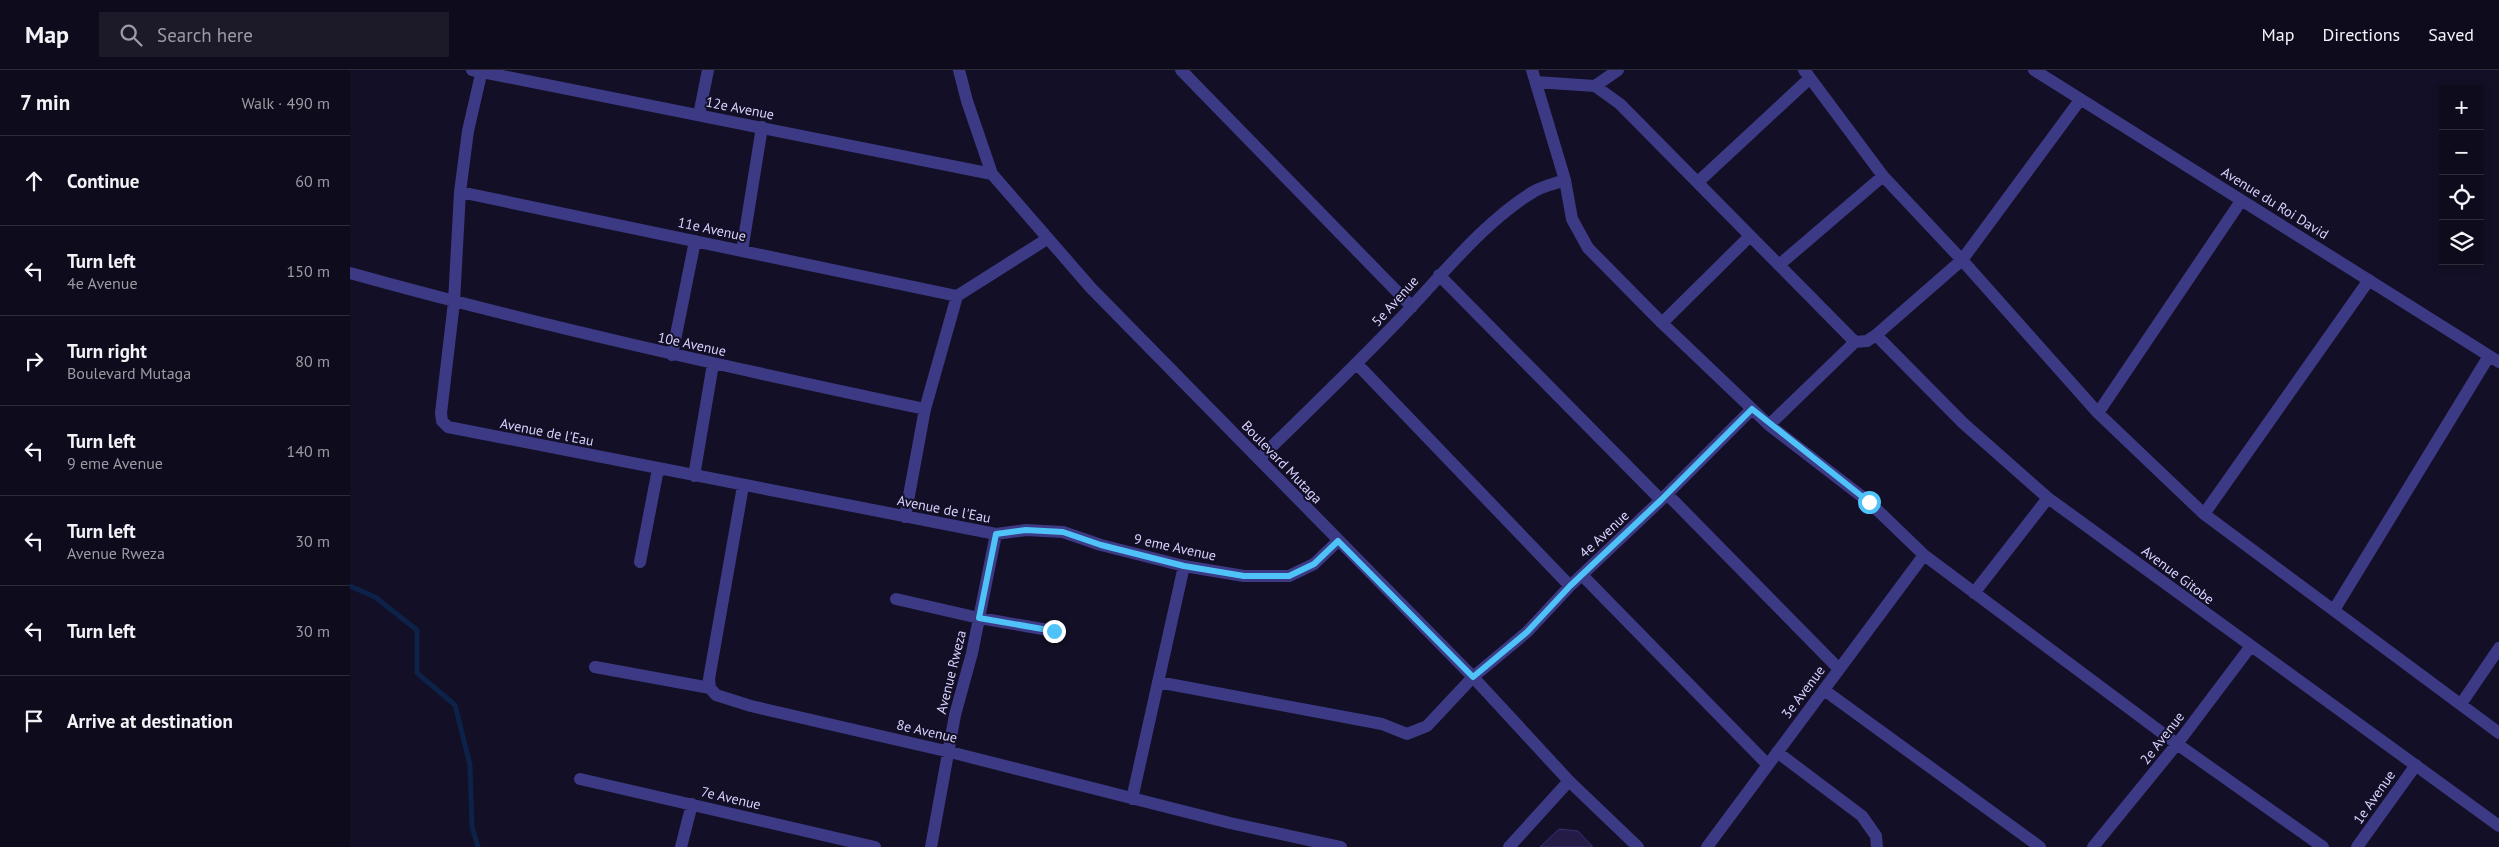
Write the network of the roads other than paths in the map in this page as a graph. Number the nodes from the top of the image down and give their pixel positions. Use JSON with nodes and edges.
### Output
{"nodes":[{"id":1,"x":708,"y":70,"type":"edge"},
{"id":2,"x":959,"y":70,"type":"edge"},
{"id":3,"x":1181,"y":70,"type":"edge"},
{"id":4,"x":1618,"y":70,"type":"edge"},
{"id":5,"x":2034,"y":70,"type":"edge"},
{"id":6,"x":479,"y":71,"type":"edge"},
{"id":7,"x":1807,"y":74,"type":"edge"},
{"id":8,"x":1534,"y":76,"type":"edge"},
{"id":9,"x":1595,"y":86,"type":"junction"},
{"id":10,"x":2080,"y":100,"type":"junction"},
{"id":11,"x":699,"y":115,"type":"junction"},
{"id":12,"x":762,"y":128,"type":"junction"},
{"id":13,"x":992,"y":174,"type":"junction"},
{"id":14,"x":1883,"y":176,"type":"junction"},
{"id":15,"x":1565,"y":180,"type":"junction"},
{"id":16,"x":1698,"y":182,"type":"junction"},
{"id":17,"x":460,"y":192,"type":"junction"},
{"id":18,"x":2241,"y":200,"type":"junction"},
{"id":19,"x":1750,"y":236,"type":"junction"},
{"id":20,"x":1048,"y":239,"type":"junction"},
{"id":21,"x":695,"y":241,"type":"junction"},
{"id":22,"x":742,"y":251,"type":"junction"},
{"id":23,"x":1962,"y":260,"type":"junction"},
{"id":24,"x":1779,"y":265,"type":"junction"},
{"id":25,"x":350,"y":273,"type":"edge"},
{"id":26,"x":1439,"y":275,"type":"junction"},
{"id":27,"x":2369,"y":280,"type":"junction"},
{"id":28,"x":957,"y":296,"type":"junction"},
{"id":29,"x":454,"y":302,"type":"junction"},
{"id":30,"x":1412,"y":307,"type":"junction"},
{"id":31,"x":1662,"y":323,"type":"junction"},
{"id":32,"x":1876,"y":335,"type":"junction"},
{"id":33,"x":1855,"y":342,"type":"junction"},
{"id":34,"x":672,"y":355,"type":"junction"},
{"id":35,"x":2494,"y":359,"type":"edge"},
{"id":36,"x":713,"y":364,"type":"junction"},
{"id":37,"x":1357,"y":364,"type":"junction"},
{"id":38,"x":925,"y":409,"type":"junction"},
{"id":39,"x":1752,"y":409,"type":"junction"},
{"id":40,"x":2098,"y":413,"type":"junction"},
{"id":41,"x":1770,"y":425,"type":"junction"},
{"id":42,"x":1259,"y":459,"type":"junction"},
{"id":43,"x":658,"y":469,"type":"junction"},
{"id":44,"x":694,"y":476,"type":"junction"},
{"id":45,"x":744,"y":486,"type":"junction"},
{"id":46,"x":1664,"y":497,"type":"junction"},
{"id":47,"x":2048,"y":498,"type":"junction"},
{"id":48,"x":2204,"y":514,"type":"junction"},
{"id":49,"x":905,"y":517,"type":"junction"},
{"id":50,"x":996,"y":534,"type":"junction"},
{"id":51,"x":1338,"y":541,"type":"junction"},
{"id":52,"x":1924,"y":555,"type":"junction"},
{"id":53,"x":640,"y":562,"type":"dead end"},
{"id":54,"x":1184,"y":566,"type":"junction"},
{"id":55,"x":1582,"y":575,"type":"junction"},
{"id":56,"x":1570,"y":586,"type":"junction"},
{"id":57,"x":1974,"y":593,"type":"junction"},
{"id":58,"x":896,"y":599,"type":"dead end"},
{"id":59,"x":2334,"y":610,"type":"junction"},
{"id":60,"x":979,"y":618,"type":"junction"},
{"id":61,"x":1054,"y":631,"type":"dead end"},
{"id":62,"x":2251,"y":646,"type":"junction"},
{"id":63,"x":2499,"y":648,"type":"edge"},
{"id":64,"x":595,"y":667,"type":"dead end"},
{"id":65,"x":1839,"y":668,"type":"junction"},
{"id":66,"x":1473,"y":677,"type":"junction"},
{"id":67,"x":1158,"y":682,"type":"junction"},
{"id":68,"x":710,"y":688,"type":"junction"},
{"id":69,"x":1824,"y":690,"type":"junction"},
{"id":70,"x":2461,"y":704,"type":"junction"},
{"id":71,"x":2499,"y":733,"type":"edge"},
{"id":72,"x":2177,"y":744,"type":"junction"},
{"id":73,"x":950,"y":752,"type":"junction"},
{"id":74,"x":1777,"y":752,"type":"junction"},
{"id":75,"x":1768,"y":765,"type":"junction"},
{"id":76,"x":2416,"y":765,"type":"junction"},
{"id":77,"x":580,"y":778,"type":"dead end"},
{"id":78,"x":1569,"y":781,"type":"junction"},
{"id":79,"x":1132,"y":799,"type":"junction"},
{"id":80,"x":692,"y":804,"type":"junction"},
{"id":81,"x":2499,"y":826,"type":"edge"},
{"id":82,"x":2100,"y":845,"type":"edge"},
{"id":83,"x":681,"y":847,"type":"edge"},
{"id":84,"x":875,"y":847,"type":"edge"},
{"id":85,"x":931,"y":847,"type":"edge"},
{"id":86,"x":1339,"y":847,"type":"edge"},
{"id":87,"x":1509,"y":847,"type":"edge"},
{"id":88,"x":1638,"y":847,"type":"edge"},
{"id":89,"x":1707,"y":847,"type":"edge"},
{"id":90,"x":1877,"y":847,"type":"edge"},
{"id":91,"x":2040,"y":847,"type":"edge"},
{"id":92,"x":2323,"y":847,"type":"edge"},
{"id":93,"x":2357,"y":847,"type":"edge"}],
"edges":[{"from":1,"to":11,"type":"street"},
{"from":2,"to":13,"type":"street","name":"Boulevard Mutaga"},
{"from":3,"to":30,"type":"street"},
{"from":4,"to":9,"type":"street"},
{"from":5,"to":10,"type":"street","name":"Avenue du Roi David"},
{"from":6,"to":11,"type":"street","name":"12e Avenue"},
{"from":6,"to":17,"type":"street","name":"Avenue de l'Eau"},
{"from":7,"to":14,"type":"street"},
{"from":7,"to":16,"type":"street"},
{"from":8,"to":9,"type":"street"},
{"from":8,"to":15,"type":"street"},
{"from":9,"to":16,"type":"street"},
{"from":10,"to":18,"type":"street","name":"Avenue du Roi David"},
{"from":10,"to":23,"type":"street"},
{"from":11,"to":12,"type":"street","name":"12e Avenue"},
{"from":12,"to":13,"type":"street","name":"12e Avenue"},
{"from":12,"to":22,"type":"street"},
{"from":13,"to":20,"type":"street","name":"Boulevard Mutaga"},
{"from":14,"to":23,"type":"street"},
{"from":14,"to":24,"type":"street"},
{"from":15,"to":26,"type":"street","name":"5e Avenue"},
{"from":15,"to":31,"type":"street"},
{"from":16,"to":19,"type":"street"},
{"from":17,"to":21,"type":"street","name":"11e Avenue"},
{"from":17,"to":29,"type":"street","name":"Avenue de l'Eau"},
{"from":18,"to":27,"type":"street","name":"Avenue du Roi David"},
{"from":18,"to":40,"type":"street"},
{"from":19,"to":24,"type":"street"},
{"from":19,"to":31,"type":"street"},
{"from":20,"to":28,"type":"street"},
{"from":20,"to":42,"type":"street","name":"Boulevard Mutaga"},
{"from":21,"to":22,"type":"street","name":"11e Avenue"},
{"from":21,"to":34,"type":"street"},
{"from":22,"to":28,"type":"street","name":"11e Avenue"},
{"from":23,"to":32,"type":"street"},
{"from":23,"to":40,"type":"street"},
{"from":24,"to":33,"type":"street"},
{"from":25,"to":29,"type":"street","name":"10e Avenue"},
{"from":26,"to":30,"type":"street","name":"5e Avenue"},
{"from":26,"to":46,"type":"street"},
{"from":27,"to":35,"type":"street","name":"Avenue du Roi David"},
{"from":27,"to":48,"type":"street"},
{"from":28,"to":38,"type":"street"},
{"from":29,"to":34,"type":"street","name":"10e Avenue"},
{"from":29,"to":43,"type":"street","name":"Avenue de l'Eau"},
{"from":30,"to":37,"type":"street","name":"5e Avenue"},
{"from":31,"to":39,"type":"street"},
{"from":32,"to":33,"type":"street"},
{"from":32,"to":47,"type":"street","name":"Avenue Gitobe"},
{"from":33,"to":41,"type":"street"},
{"from":34,"to":36,"type":"street","name":"10e Avenue"},
{"from":35,"to":59,"type":"street"},
{"from":36,"to":38,"type":"street","name":"10e Avenue"},
{"from":36,"to":44,"type":"street"},
{"from":37,"to":42,"type":"street","name":"5e Avenue"},
{"from":37,"to":56,"type":"street"},
{"from":38,"to":49,"type":"street"},
{"from":39,"to":41,"type":"street"},
{"from":39,"to":46,"type":"street","name":"4e Avenue"},
{"from":40,"to":48,"type":"street"},
{"from":41,"to":52,"type":"street"},
{"from":42,"to":51,"type":"street","name":"Boulevard Mutaga"},
{"from":43,"to":44,"type":"street","name":"Avenue de l'Eau"},
{"from":43,"to":53,"type":"street"},
{"from":44,"to":45,"type":"street","name":"Avenue de l'Eau"},
{"from":45,"to":49,"type":"street","name":"Avenue de l'Eau"},
{"from":45,"to":68,"type":"street"},
{"from":46,"to":55,"type":"street","name":"4e Avenue"},
{"from":46,"to":65,"type":"street"},
{"from":47,"to":57,"type":"street"},
{"from":47,"to":62,"type":"street","name":"Avenue Gitobe"},
{"from":48,"to":59,"type":"street"},
{"from":49,"to":50,"type":"street","name":"Avenue de l'Eau"},
{"from":50,"to":54,"type":"street","name":"9 eme Avenue"},
{"from":50,"to":60,"type":"street","name":"Avenue Rweza"},
{"from":51,"to":54,"type":"street","name":"9 eme Avenue"},
{"from":51,"to":66,"type":"street","name":"Boulevard Mutaga"},
{"from":52,"to":57,"type":"street"},
{"from":52,"to":65,"type":"street","name":"3e Avenue"},
{"from":54,"to":67,"type":"street"},
{"from":55,"to":56,"type":"street","name":"4e Avenue"},
{"from":55,"to":75,"type":"street"},
{"from":56,"to":66,"type":"street","name":"4e Avenue"},
{"from":57,"to":72,"type":"street"},
{"from":58,"to":60,"type":"street"},
{"from":59,"to":70,"type":"street"},
{"from":60,"to":61,"type":"street"},
{"from":60,"to":73,"type":"street","name":"Avenue Rweza"},
{"from":62,"to":72,"type":"street","name":"2e Avenue"},
{"from":62,"to":76,"type":"street","name":"Avenue Gitobe"},
{"from":63,"to":70,"type":"street"},
{"from":64,"to":68,"type":"street","name":"8e Avenue"},
{"from":65,"to":69,"type":"street","name":"3e Avenue"},
{"from":66,"to":67,"type":"street","name":"4e Avenue"},
{"from":66,"to":78,"type":"street","name":"Boulevard Mutaga"},
{"from":67,"to":79,"type":"street"},
{"from":68,"to":73,"type":"street","name":"8e Avenue"},
{"from":69,"to":74,"type":"street","name":"3e Avenue"},
{"from":69,"to":91,"type":"street"},
{"from":70,"to":71,"type":"street"},
{"from":72,"to":82,"type":"street","name":"2e Avenue"},
{"from":72,"to":92,"type":"street"},
{"from":73,"to":79,"type":"street","name":"8e Avenue"},
{"from":73,"to":85,"type":"street","name":"Avenue Rweza"},
{"from":74,"to":75,"type":"street","name":"3e Avenue"},
{"from":74,"to":90,"type":"street"},
{"from":75,"to":89,"type":"street","name":"3e Avenue"},
{"from":76,"to":81,"type":"street","name":"Avenue Gitobe"},
{"from":76,"to":93,"type":"street","name":"1e Avenue"},
{"from":77,"to":80,"type":"street","name":"7e Avenue"},
{"from":78,"to":87,"type":"street"},
{"from":78,"to":88,"type":"street","name":"Boulevard Mutaga"},
{"from":79,"to":86,"type":"street","name":"8e Avenue"},
{"from":80,"to":83,"type":"street"},
{"from":80,"to":84,"type":"street","name":"7e Avenue"}]}
